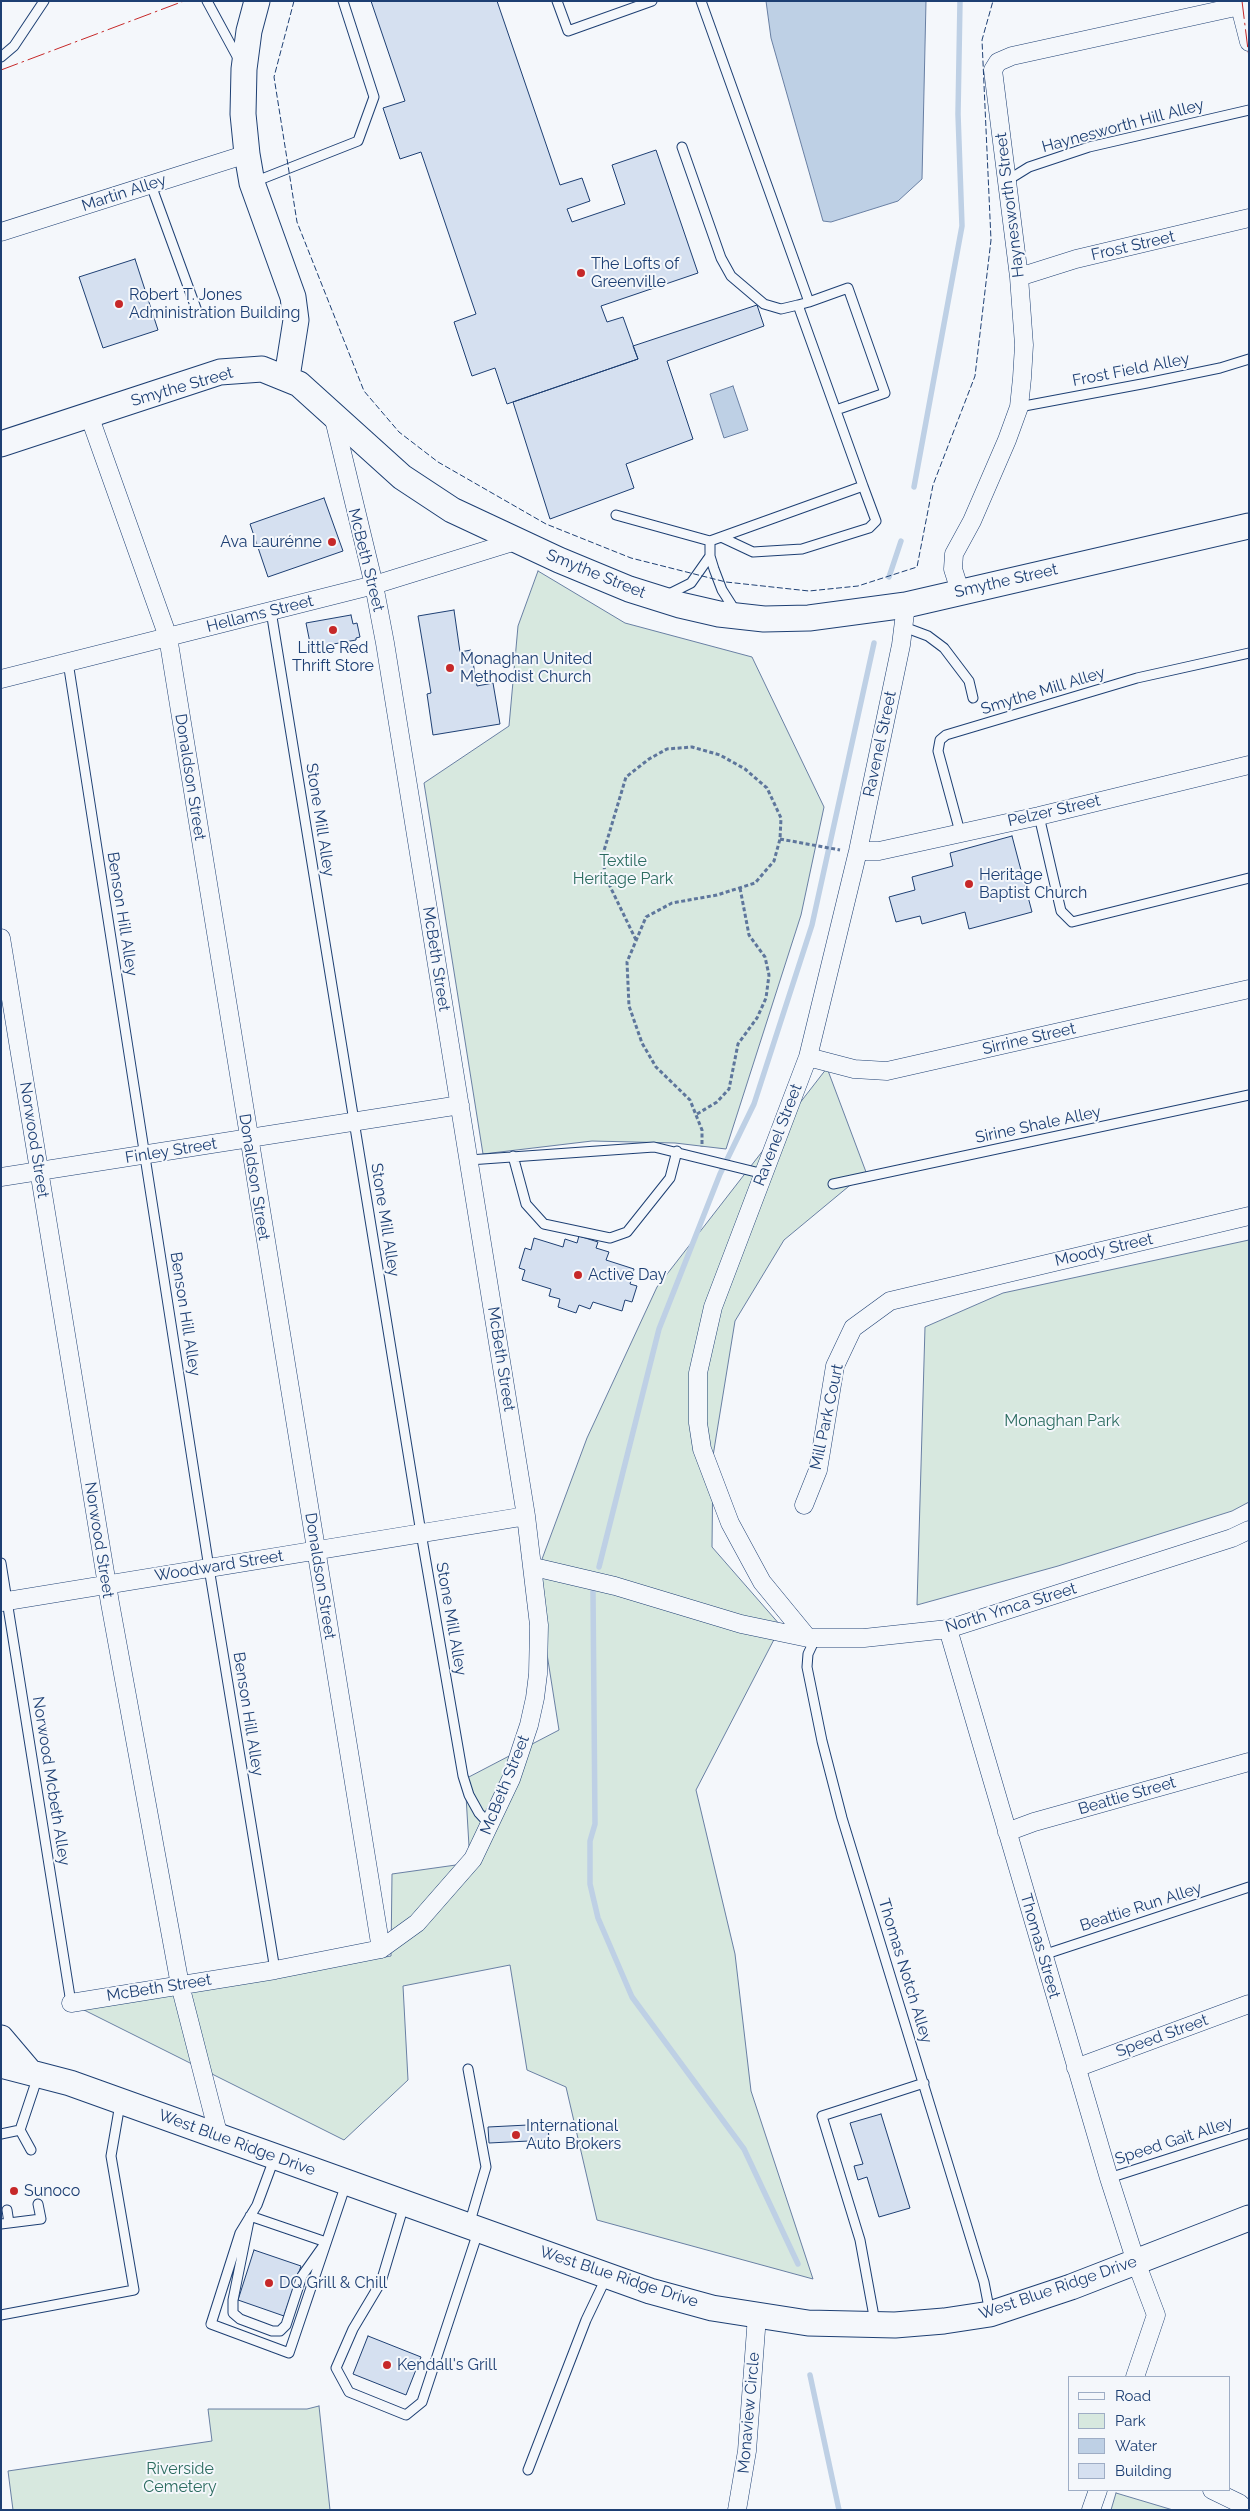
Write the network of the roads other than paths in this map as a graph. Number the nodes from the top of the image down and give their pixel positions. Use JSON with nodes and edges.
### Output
{"nodes":[{"id":1,"x":44,"y":1,"type":"edge"},
{"id":2,"x":207,"y":1,"type":"edge"},
{"id":3,"x":257,"y":1,"type":"edge"},
{"id":4,"x":342,"y":1,"type":"edge"},
{"id":5,"x":557,"y":1,"type":"edge"},
{"id":6,"x":652,"y":1,"type":"edge"},
{"id":7,"x":701,"y":1,"type":"edge"},
{"id":8,"x":1242,"y":4,"type":"edge"},
{"id":9,"x":1249,"y":42,"type":"edge"},
{"id":10,"x":1,"y":57,"type":"edge"},
{"id":11,"x":244,"y":69,"type":"junction"},
{"id":12,"x":1249,"y":110,"type":"edge"},
{"id":13,"x":682,"y":147,"type":"dead end"},
{"id":14,"x":247,"y":154,"type":"junction"},
{"id":15,"x":1008,"y":180,"type":"junction"},
{"id":16,"x":252,"y":183,"type":"junction"},
{"id":17,"x":152,"y":185,"type":"junction"},
{"id":18,"x":1249,"y":218,"type":"edge"},
{"id":19,"x":1,"y":232,"type":"edge"},
{"id":20,"x":1019,"y":277,"type":"junction"},
{"id":21,"x":809,"y":302,"type":"junction"},
{"id":22,"x":798,"y":305,"type":"junction"},
{"id":23,"x":197,"y":311,"type":"dead end"},
{"id":24,"x":1249,"y":359,"type":"edge"},
{"id":25,"x":287,"y":378,"type":"junction"},
{"id":26,"x":1019,"y":407,"type":"junction"},
{"id":27,"x":836,"y":410,"type":"junction"},
{"id":28,"x":89,"y":415,"type":"junction"},
{"id":29,"x":332,"y":415,"type":"junction"},
{"id":30,"x":1,"y":444,"type":"edge"},
{"id":31,"x":863,"y":486,"type":"junction"},
{"id":32,"x":616,"y":515,"type":"dead end"},
{"id":33,"x":1249,"y":526,"type":"edge"},
{"id":34,"x":721,"y":537,"type":"junction"},
{"id":35,"x":516,"y":541,"type":"junction"},
{"id":36,"x":710,"y":541,"type":"junction"},
{"id":37,"x":710,"y":556,"type":"junction"},
{"id":38,"x":374,"y":585,"type":"junction"},
{"id":39,"x":960,"y":591,"type":"junction"},
{"id":40,"x":660,"y":599,"type":"junction"},
{"id":41,"x":271,"y":611,"type":"junction"},
{"id":42,"x":740,"y":616,"type":"junction"},
{"id":43,"x":905,"y":616,"type":"junction"},
{"id":44,"x":168,"y":637,"type":"junction"},
{"id":45,"x":1249,"y":653,"type":"edge"},
{"id":46,"x":68,"y":662,"type":"junction"},
{"id":47,"x":1,"y":679,"type":"edge"},
{"id":48,"x":973,"y":698,"type":"dead end"},
{"id":49,"x":1249,"y":765,"type":"edge"},
{"id":50,"x":1039,"y":816,"type":"junction"},
{"id":51,"x":960,"y":832,"type":"junction"},
{"id":52,"x":858,"y":850,"type":"junction"},
{"id":53,"x":1249,"y":878,"type":"edge"},
{"id":54,"x":1,"y":938,"type":"edge"},
{"id":55,"x":1249,"y":989,"type":"edge"},
{"id":56,"x":808,"y":1057,"type":"junction"},
{"id":57,"x":1249,"y":1096,"type":"edge"},
{"id":58,"x":460,"y":1105,"type":"junction"},
{"id":59,"x":354,"y":1122,"type":"junction"},
{"id":60,"x":248,"y":1139,"type":"junction"},
{"id":61,"x":677,"y":1151,"type":"junction"},
{"id":62,"x":144,"y":1155,"type":"junction"},
{"id":63,"x":513,"y":1156,"type":"junction"},
{"id":64,"x":470,"y":1160,"type":"junction"},
{"id":65,"x":39,"y":1171,"type":"junction"},
{"id":66,"x":764,"y":1174,"type":"junction"},
{"id":67,"x":1,"y":1177,"type":"edge"},
{"id":68,"x":833,"y":1184,"type":"dead end"},
{"id":69,"x":1249,"y":1216,"type":"edge"},
{"id":70,"x":960,"y":1284,"type":"joint"},
{"id":71,"x":804,"y":1504,"type":"dead end"},
{"id":72,"x":526,"y":1516,"type":"junction"},
{"id":73,"x":1249,"y":1530,"type":"edge"},
{"id":74,"x":421,"y":1533,"type":"junction"},
{"id":75,"x":315,"y":1550,"type":"junction"},
{"id":76,"x":1,"y":1563,"type":"edge"},
{"id":77,"x":534,"y":1567,"type":"junction"},
{"id":78,"x":209,"y":1568,"type":"junction"},
{"id":79,"x":106,"y":1585,"type":"junction"},
{"id":80,"x":4,"y":1601,"type":"edge"},
{"id":81,"x":948,"y":1629,"type":"junction"},
{"id":82,"x":812,"y":1637,"type":"junction"},
{"id":83,"x":1249,"y":1762,"type":"edge"},
{"id":84,"x":490,"y":1825,"type":"junction"},
{"id":85,"x":1007,"y":1832,"type":"junction"},
{"id":86,"x":1249,"y":1887,"type":"edge"},
{"id":87,"x":381,"y":1948,"type":"junction"},
{"id":88,"x":1043,"y":1955,"type":"junction"},
{"id":89,"x":275,"y":1970,"type":"junction"},
{"id":90,"x":180,"y":1985,"type":"junction"},
{"id":91,"x":70,"y":2003,"type":"joint"},
{"id":92,"x":1249,"y":2004,"type":"edge"},
{"id":93,"x":1,"y":2038,"type":"edge"},
{"id":94,"x":1,"y":2065,"type":"edge"},
{"id":95,"x":1076,"y":2068,"type":"junction"},
{"id":96,"x":468,"y":2069,"type":"dead end"},
{"id":97,"x":34,"y":2072,"type":"junction"},
{"id":98,"x":924,"y":2083,"type":"junction"},
{"id":99,"x":120,"y":2101,"type":"junction"},
{"id":100,"x":20,"y":2130,"type":"junction"},
{"id":101,"x":1249,"y":2133,"type":"edge"},
{"id":102,"x":1,"y":2134,"type":"edge"},
{"id":103,"x":219,"y":2137,"type":"junction"},
{"id":104,"x":31,"y":2150,"type":"dead end"},
{"id":105,"x":275,"y":2156,"type":"junction"},
{"id":106,"x":1109,"y":2178,"type":"junction"},
{"id":107,"x":347,"y":2182,"type":"junction"},
{"id":108,"x":405,"y":2203,"type":"junction"},
{"id":109,"x":38,"y":2204,"type":"dead end"},
{"id":110,"x":7,"y":2210,"type":"dead end"},
{"id":111,"x":250,"y":2216,"type":"junction"},
{"id":112,"x":1249,"y":2218,"type":"edge"},
{"id":113,"x":5,"y":2224,"type":"edge"},
{"id":114,"x":474,"y":2228,"type":"junction"},
{"id":115,"x":326,"y":2242,"type":"junction"},
{"id":116,"x":1136,"y":2262,"type":"junction"},
{"id":117,"x":608,"y":2276,"type":"junction"},
{"id":118,"x":990,"y":2314,"type":"junction"},
{"id":119,"x":1,"y":2315,"type":"edge"},
{"id":120,"x":757,"y":2316,"type":"junction"},
{"id":121,"x":875,"y":2324,"type":"junction"},
{"id":122,"x":1135,"y":2376,"type":"edge"},
{"id":123,"x":528,"y":2470,"type":"dead end"},
{"id":124,"x":1098,"y":2491,"type":"edge"},
{"id":125,"x":1214,"y":2491,"type":"edge"},
{"id":126,"x":737,"y":2510,"type":"edge"},
{"id":127,"x":1091,"y":2510,"type":"edge"},
{"id":128,"x":1247,"y":2510,"type":"edge"}],
"edges":[{"from":1,"to":10,"type":"lane"},
{"from":2,"to":11,"type":"lane"},
{"from":3,"to":11,"type":"street"},
{"from":4,"to":16,"type":"lane"},
{"from":5,"to":6,"type":"lane"},
{"from":7,"to":21,"type":"lane"},
{"from":8,"to":9,"type":"street"},
{"from":8,"to":15,"type":"street","name":"Haynesworth Street"},
{"from":11,"to":14,"type":"street"},
{"from":12,"to":15,"type":"lane","name":"Haynesworth Hill Alley"},
{"from":13,"to":22,"type":"lane"},
{"from":14,"to":16,"type":"street"},
{"from":14,"to":17,"type":"street","name":"Martin Alley"},
{"from":15,"to":20,"type":"street","name":"Haynesworth Street"},
{"from":16,"to":25,"type":"street"},
{"from":17,"to":19,"type":"street","name":"Martin Alley"},
{"from":17,"to":23,"type":"lane"},
{"from":18,"to":20,"type":"street","name":"Frost Street"},
{"from":20,"to":26,"type":"street","name":"Haynesworth Street"},
{"from":21,"to":22,"type":"lane"},
{"from":21,"to":27,"type":"lane"},
{"from":22,"to":27,"type":"lane"},
{"from":24,"to":26,"type":"lane","name":"Frost Field Alley"},
{"from":25,"to":28,"type":"street","name":"Smythe Street"},
{"from":25,"to":29,"type":"street","name":"Smythe Street"},
{"from":26,"to":39,"type":"street","name":"Haynesworth Street"},
{"from":27,"to":31,"type":"lane"},
{"from":28,"to":30,"type":"street","name":"Smythe Street"},
{"from":28,"to":44,"type":"street","name":"Donaldson Street"},
{"from":29,"to":35,"type":"street","name":"Smythe Street"},
{"from":29,"to":38,"type":"street","name":"McBeth Street"},
{"from":31,"to":34,"type":"lane"},
{"from":31,"to":34,"type":"lane"},
{"from":32,"to":36,"type":"lane"},
{"from":33,"to":39,"type":"street","name":"Smythe Street"},
{"from":34,"to":36,"type":"lane"},
{"from":35,"to":38,"type":"street","name":"Hellams Street"},
{"from":35,"to":40,"type":"street","name":"Smythe Street"},
{"from":36,"to":37,"type":"lane"},
{"from":37,"to":40,"type":"lane"},
{"from":37,"to":42,"type":"lane"},
{"from":38,"to":41,"type":"street","name":"Hellams Street"},
{"from":38,"to":58,"type":"street","name":"McBeth Street"},
{"from":39,"to":43,"type":"street","name":"Smythe Street"},
{"from":40,"to":42,"type":"street","name":"Smythe Street"},
{"from":41,"to":44,"type":"street","name":"Hellams Street"},
{"from":41,"to":59,"type":"lane","name":"Stone Mill Alley"},
{"from":42,"to":43,"type":"street","name":"Smythe Street"},
{"from":43,"to":48,"type":"lane"},
{"from":43,"to":52,"type":"street","name":"Ravenel Street"},
{"from":44,"to":46,"type":"street","name":"Hellams Street"},
{"from":44,"to":60,"type":"street","name":"Donaldson Street"},
{"from":45,"to":51,"type":"lane","name":"Smythe Mill Alley"},
{"from":46,"to":47,"type":"street","name":"Hellams Street"},
{"from":46,"to":62,"type":"lane","name":"Benson Hill Alley"},
{"from":49,"to":50,"type":"street","name":"Pelzer Street"},
{"from":50,"to":51,"type":"street","name":"Pelzer Street"},
{"from":50,"to":53,"type":"lane"},
{"from":51,"to":52,"type":"street","name":"Pelzer Street"},
{"from":52,"to":56,"type":"street","name":"Ravenel Street"},
{"from":54,"to":65,"type":"street","name":"Norwood Street"},
{"from":55,"to":56,"type":"street","name":"Sirrine Street"},
{"from":56,"to":66,"type":"street","name":"Ravenel Street"},
{"from":57,"to":68,"type":"lane","name":"Sirine Shale Alley"},
{"from":58,"to":59,"type":"street","name":"Finley Street"},
{"from":58,"to":64,"type":"street","name":"McBeth Street"},
{"from":59,"to":60,"type":"street","name":"Finley Street"},
{"from":59,"to":74,"type":"lane","name":"Stone Mill Alley"},
{"from":60,"to":62,"type":"street","name":"Finley Street"},
{"from":60,"to":75,"type":"street","name":"Donaldson Street"},
{"from":61,"to":63,"type":"lane"},
{"from":61,"to":63,"type":"lane"},
{"from":61,"to":66,"type":"lane"},
{"from":62,"to":65,"type":"street","name":"Finley Street"},
{"from":62,"to":78,"type":"lane","name":"Benson Hill Alley"},
{"from":63,"to":64,"type":"lane"},
{"from":64,"to":72,"type":"street","name":"McBeth Street"},
{"from":65,"to":67,"type":"street","name":"Finley Street"},
{"from":65,"to":79,"type":"street","name":"Norwood Street"},
{"from":66,"to":82,"type":"street","name":"Ravenel Street"},
{"from":69,"to":70,"type":"street","name":"Moody Street"},
{"from":70,"to":71,"type":"street","name":"Mill Park Court"},
{"from":72,"to":74,"type":"street","name":"Woodward Street"},
{"from":72,"to":77,"type":"street","name":"McBeth Street"},
{"from":73,"to":81,"type":"street","name":"North Ymca Street"},
{"from":74,"to":75,"type":"street","name":"Woodward Street"},
{"from":74,"to":84,"type":"lane","name":"Stone Mill Alley"},
{"from":75,"to":78,"type":"street","name":"Woodward Street"},
{"from":75,"to":87,"type":"street","name":"Donaldson Street"},
{"from":76,"to":80,"type":"lane","name":"Norwood Mcbeth Alley"},
{"from":77,"to":82,"type":"street","name":"North Ymca Street"},
{"from":77,"to":84,"type":"street","name":"McBeth Street"},
{"from":78,"to":79,"type":"street","name":"Woodward Street"},
{"from":78,"to":89,"type":"lane","name":"Benson Hill Alley"},
{"from":79,"to":80,"type":"street","name":"Woodward Street"},
{"from":79,"to":90,"type":"street","name":"Norwood Street"},
{"from":80,"to":91,"type":"lane","name":"Norwood Mcbeth Alley"},
{"from":81,"to":82,"type":"street","name":"North Ymca Street"},
{"from":81,"to":85,"type":"street","name":"Thomas Street"},
{"from":82,"to":98,"type":"lane","name":"Thomas Notch Alley"},
{"from":83,"to":85,"type":"street","name":"Beattie Street"},
{"from":84,"to":87,"type":"street","name":"McBeth Street"},
{"from":85,"to":88,"type":"street","name":"Thomas Street"},
{"from":86,"to":88,"type":"lane","name":"Beattie Run Alley"},
{"from":87,"to":89,"type":"street","name":"McBeth Street"},
{"from":88,"to":95,"type":"street","name":"Thomas Street"},
{"from":89,"to":90,"type":"street","name":"McBeth Street"},
{"from":90,"to":91,"type":"street","name":"McBeth Street"},
{"from":90,"to":103,"type":"street","name":"Norwood Street"},
{"from":92,"to":95,"type":"street","name":"Speed Street"},
{"from":93,"to":97,"type":"street"},
{"from":94,"to":97,"type":"street","name":"West Blue Ridge Drive"},
{"from":95,"to":106,"type":"street","name":"Thomas Street"},
{"from":96,"to":114,"type":"lane"},
{"from":97,"to":99,"type":"street","name":"West Blue Ridge Drive"},
{"from":97,"to":100,"type":"lane"},
{"from":98,"to":118,"type":"lane","name":"Thomas Notch Alley"},
{"from":98,"to":121,"type":"lane"},
{"from":99,"to":103,"type":"street","name":"West Blue Ridge Drive"},
{"from":99,"to":119,"type":"lane"},
{"from":100,"to":102,"type":"lane"},
{"from":100,"to":104,"type":"lane"},
{"from":101,"to":106,"type":"lane","name":"Speed Gait Alley"},
{"from":103,"to":105,"type":"street","name":"West Blue Ridge Drive"},
{"from":105,"to":107,"type":"street","name":"West Blue Ridge Drive"},
{"from":105,"to":111,"type":"lane"},
{"from":106,"to":116,"type":"street","name":"Thomas Street"},
{"from":107,"to":108,"type":"street","name":"West Blue Ridge Drive"},
{"from":107,"to":115,"type":"lane"},
{"from":108,"to":114,"type":"street","name":"West Blue Ridge Drive"},
{"from":108,"to":114,"type":"lane"},
{"from":109,"to":113,"type":"lane"},
{"from":110,"to":113,"type":"lane"},
{"from":111,"to":115,"type":"lane"},
{"from":111,"to":115,"type":"lane"},
{"from":111,"to":115,"type":"lane"},
{"from":112,"to":116,"type":"street","name":"West Blue Ridge Drive"},
{"from":114,"to":117,"type":"street","name":"West Blue Ridge Drive"},
{"from":116,"to":118,"type":"street","name":"West Blue Ridge Drive"},
{"from":116,"to":122,"type":"street","name":"Thomas Street"},
{"from":117,"to":120,"type":"street","name":"West Blue Ridge Drive"},
{"from":117,"to":123,"type":"lane"},
{"from":118,"to":121,"type":"street","name":"West Blue Ridge Drive"},
{"from":120,"to":121,"type":"street","name":"West Blue Ridge Drive"},
{"from":120,"to":126,"type":"street","name":"Monaview Circle"},
{"from":124,"to":127,"type":"street"},
{"from":125,"to":128,"type":"street"}]}
